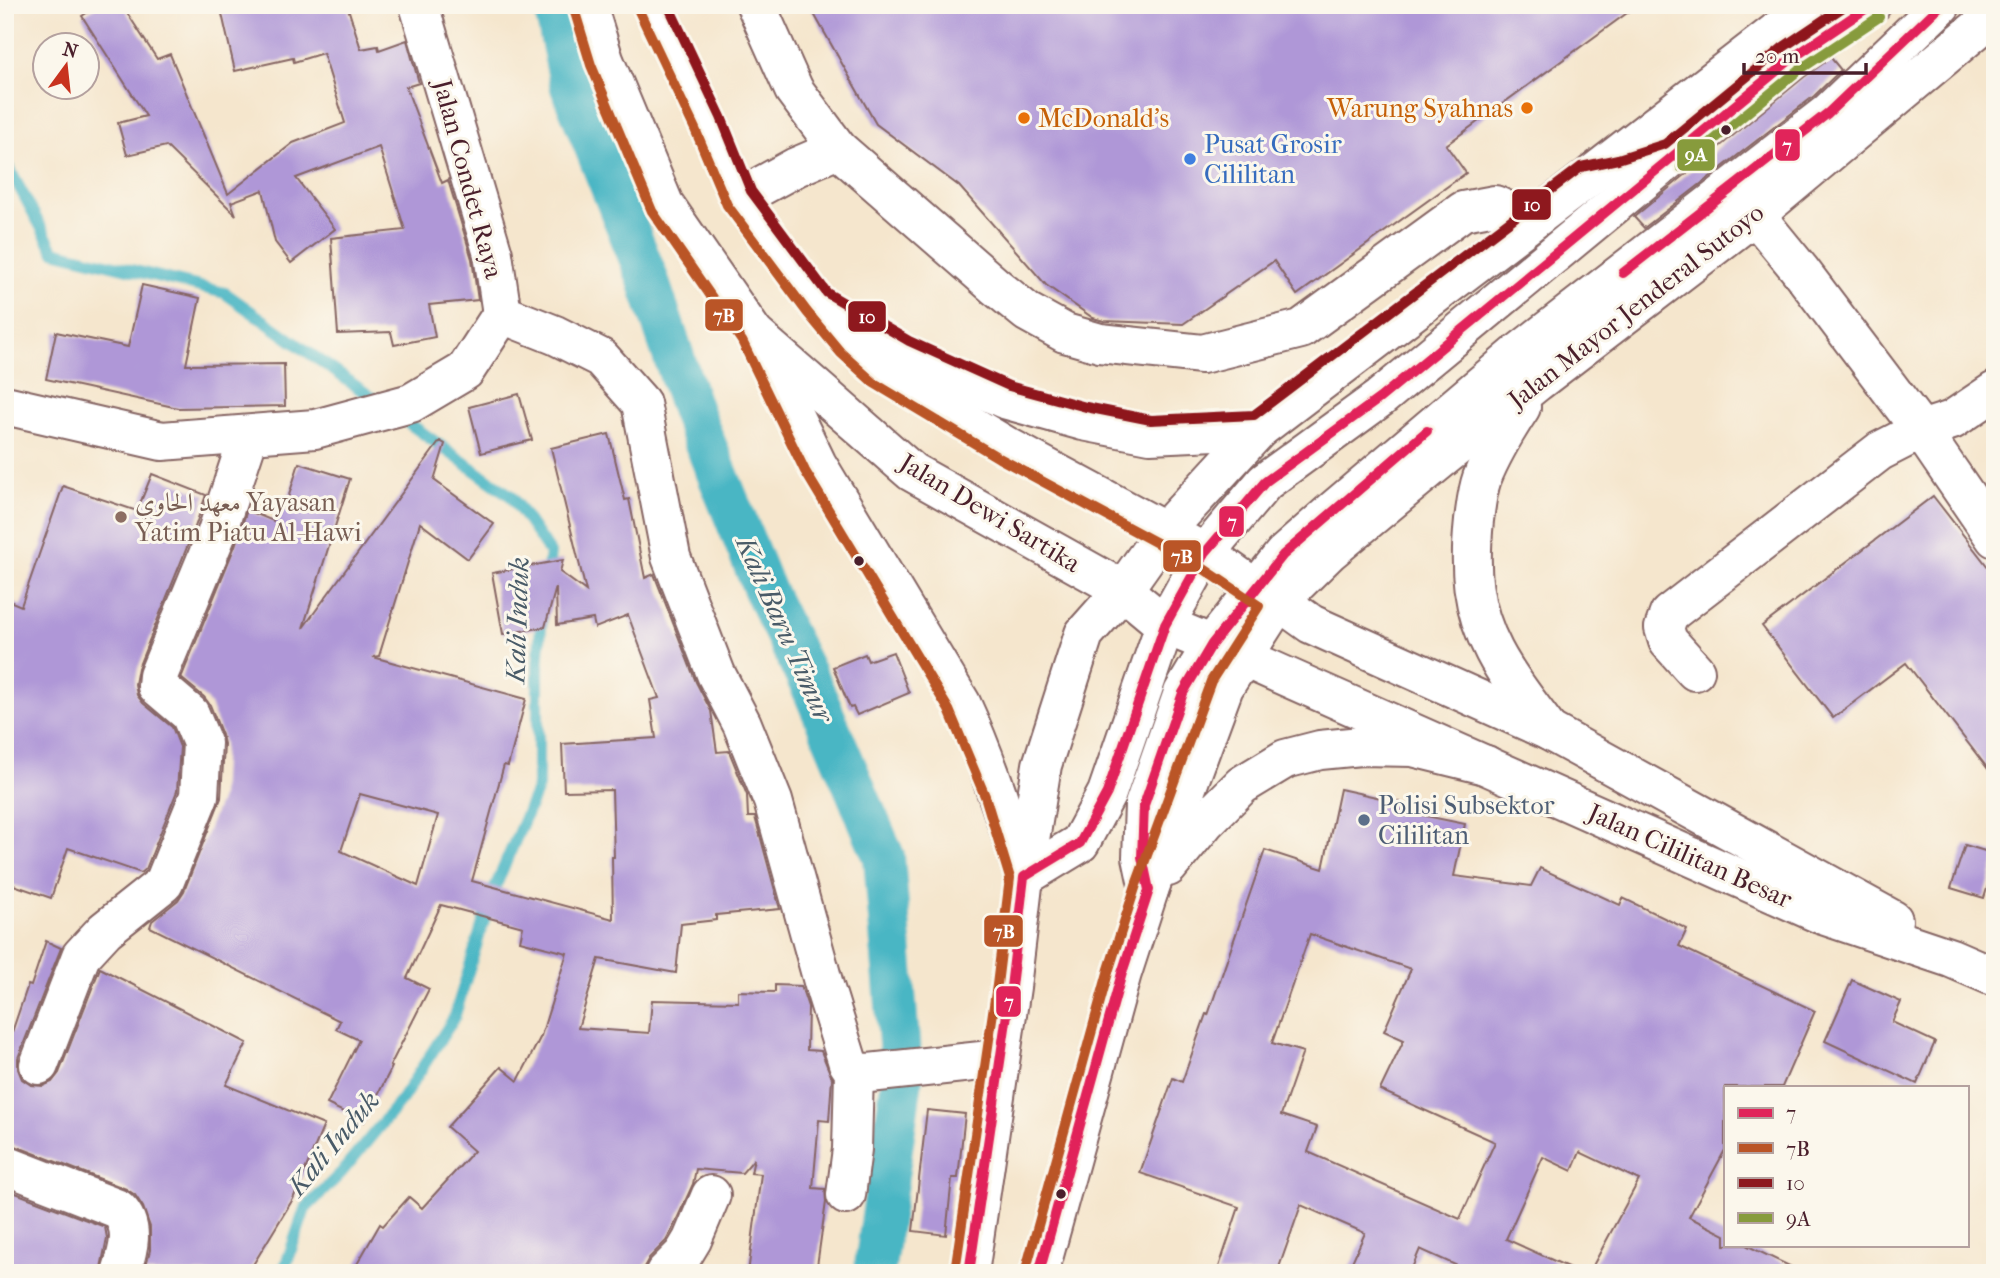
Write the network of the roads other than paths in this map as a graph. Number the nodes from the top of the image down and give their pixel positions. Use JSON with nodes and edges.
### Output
{"nodes":[{"id":1,"x":419,"y":5,"type":"edge"},
{"id":2,"x":587,"y":5,"type":"edge"},
{"id":3,"x":652,"y":5,"type":"edge"},
{"id":4,"x":755,"y":5,"type":"edge"},
{"id":5,"x":1811,"y":5,"type":"edge"},
{"id":6,"x":1871,"y":5,"type":"edge"},
{"id":7,"x":1941,"y":5,"type":"edge"},
{"id":8,"x":1995,"y":14,"type":"edge"},
{"id":9,"x":838,"y":149,"type":"junction"},
{"id":10,"x":1672,"y":156,"type":"junction"},
{"id":11,"x":1588,"y":178,"type":"junction"},
{"id":12,"x":739,"y":198,"type":"junction"},
{"id":13,"x":1755,"y":215,"type":"junction"},
{"id":14,"x":1530,"y":221,"type":"junction"},
{"id":15,"x":818,"y":304,"type":"junction"},
{"id":16,"x":502,"y":314,"type":"junction"},
{"id":17,"x":1301,"y":329,"type":"junction"},
{"id":18,"x":754,"y":334,"type":"junction"},
{"id":19,"x":1339,"y":367,"type":"junction"},
{"id":20,"x":1537,"y":382,"type":"junction"},
{"id":21,"x":1995,"y":391,"type":"edge"},
{"id":22,"x":5,"y":405,"type":"edge"},
{"id":23,"x":1259,"y":429,"type":"junction"},
{"id":24,"x":1921,"y":430,"type":"junction"},
{"id":25,"x":249,"y":435,"type":"junction"},
{"id":26,"x":1164,"y":532,"type":"junction"},
{"id":27,"x":1995,"y":538,"type":"edge"},
{"id":28,"x":1205,"y":554,"type":"junction"},
{"id":29,"x":1123,"y":590,"type":"junction"},
{"id":30,"x":1267,"y":595,"type":"junction"},
{"id":31,"x":1165,"y":625,"type":"junction"},
{"id":32,"x":1227,"y":651,"type":"junction"},
{"id":33,"x":1695,"y":671,"type":"dead end"},
{"id":34,"x":1549,"y":731,"type":"junction"},
{"id":35,"x":1486,"y":765,"type":"junction"},
{"id":36,"x":1024,"y":877,"type":"junction"},
{"id":37,"x":1149,"y":890,"type":"junction"},
{"id":38,"x":1951,"y":958,"type":"junction"},
{"id":39,"x":1995,"y":977,"type":"edge"},
{"id":40,"x":1000,"y":1059,"type":"junction"},
{"id":41,"x":39,"y":1065,"type":"dead end"},
{"id":42,"x":862,"y":1072,"type":"junction"},
{"id":43,"x":5,"y":1165,"type":"edge"},
{"id":44,"x":711,"y":1195,"type":"dead end"},
{"id":45,"x":846,"y":1195,"type":"dead end"},
{"id":46,"x":1041,"y":1272,"type":"edge"},
{"id":47,"x":121,"y":1273,"type":"edge"},
{"id":48,"x":664,"y":1273,"type":"edge"},
{"id":49,"x":970,"y":1273,"type":"edge"}],
"edges":[{"from":1,"to":16,"type":"main road","name":"Jalan Condet Raya"},
{"from":2,"to":18,"type":"main road","name":"Jalan Dewi Sartika"},
{"from":3,"to":12,"type":"main road"},
{"from":4,"to":9,"type":"main road"},
{"from":5,"to":11,"type":"main road"},
{"from":6,"to":10,"type":"main road"},
{"from":7,"to":30,"type":"main road"},
{"from":8,"to":13,"type":"main road","name":"Jalan Mayor Jenderal Sutoyo"},
{"from":9,"to":12,"type":"main road"},
{"from":9,"to":17,"type":"main road"},
{"from":10,"to":11,"type":"main road"},
{"from":10,"to":28,"type":"main road"},
{"from":11,"to":14,"type":"main road"},
{"from":12,"to":15,"type":"main road"},
{"from":13,"to":20,"type":"main road","name":"Jalan Mayor Jenderal Sutoyo"},
{"from":13,"to":24,"type":"main road"},
{"from":14,"to":17,"type":"main road"},
{"from":14,"to":19,"type":"main road"},
{"from":15,"to":23,"type":"main road"},
{"from":15,"to":26,"type":"main road"},
{"from":16,"to":25,"type":"main road","name":"Jalan Condet Raya"},
{"from":16,"to":42,"type":"main road"},
{"from":17,"to":19,"type":"main road"},
{"from":18,"to":29,"type":"main road","name":"Jalan Dewi Sartika"},
{"from":18,"to":36,"type":"main road"},
{"from":19,"to":23,"type":"main road"},
{"from":20,"to":30,"type":"main road","name":"Jalan Mayor Jenderal Sutoyo"},
{"from":20,"to":34,"type":"main road"},
{"from":21,"to":24,"type":"main road"},
{"from":22,"to":25,"type":"main road","name":"Jalan Condet Raya"},
{"from":23,"to":26,"type":"main road"},
{"from":24,"to":27,"type":"main road"},
{"from":24,"to":33,"type":"main road"},
{"from":25,"to":41,"type":"main road"},
{"from":26,"to":28,"type":"main road"},
{"from":26,"to":29,"type":"main road"},
{"from":28,"to":30,"type":"main road","name":"Jalan Cililitan Besar"},
{"from":28,"to":31,"type":"main road"},
{"from":29,"to":31,"type":"main road","name":"Jalan Dewi Sartika"},
{"from":29,"to":36,"type":"main road"},
{"from":30,"to":32,"type":"main road"},
{"from":30,"to":34,"type":"main road","name":"Jalan Cililitan Besar"},
{"from":31,"to":32,"type":"main road","name":"Jalan Cililitan Besar"},
{"from":31,"to":36,"type":"main road"},
{"from":32,"to":35,"type":"main road","name":"Jalan Cililitan Besar"},
{"from":32,"to":37,"type":"main road"},
{"from":34,"to":38,"type":"main road","name":"Jalan Cililitan Besar"},
{"from":35,"to":37,"type":"main road"},
{"from":35,"to":38,"type":"main road","name":"Jalan Cililitan Besar"},
{"from":36,"to":40,"type":"main road"},
{"from":37,"to":46,"type":"main road"},
{"from":38,"to":39,"type":"main road","name":"Jalan Cililitan Besar"},
{"from":40,"to":42,"type":"main road"},
{"from":40,"to":49,"type":"main road"},
{"from":42,"to":45,"type":"main road"},
{"from":43,"to":47,"type":"main road"},
{"from":44,"to":48,"type":"main road"}]}
